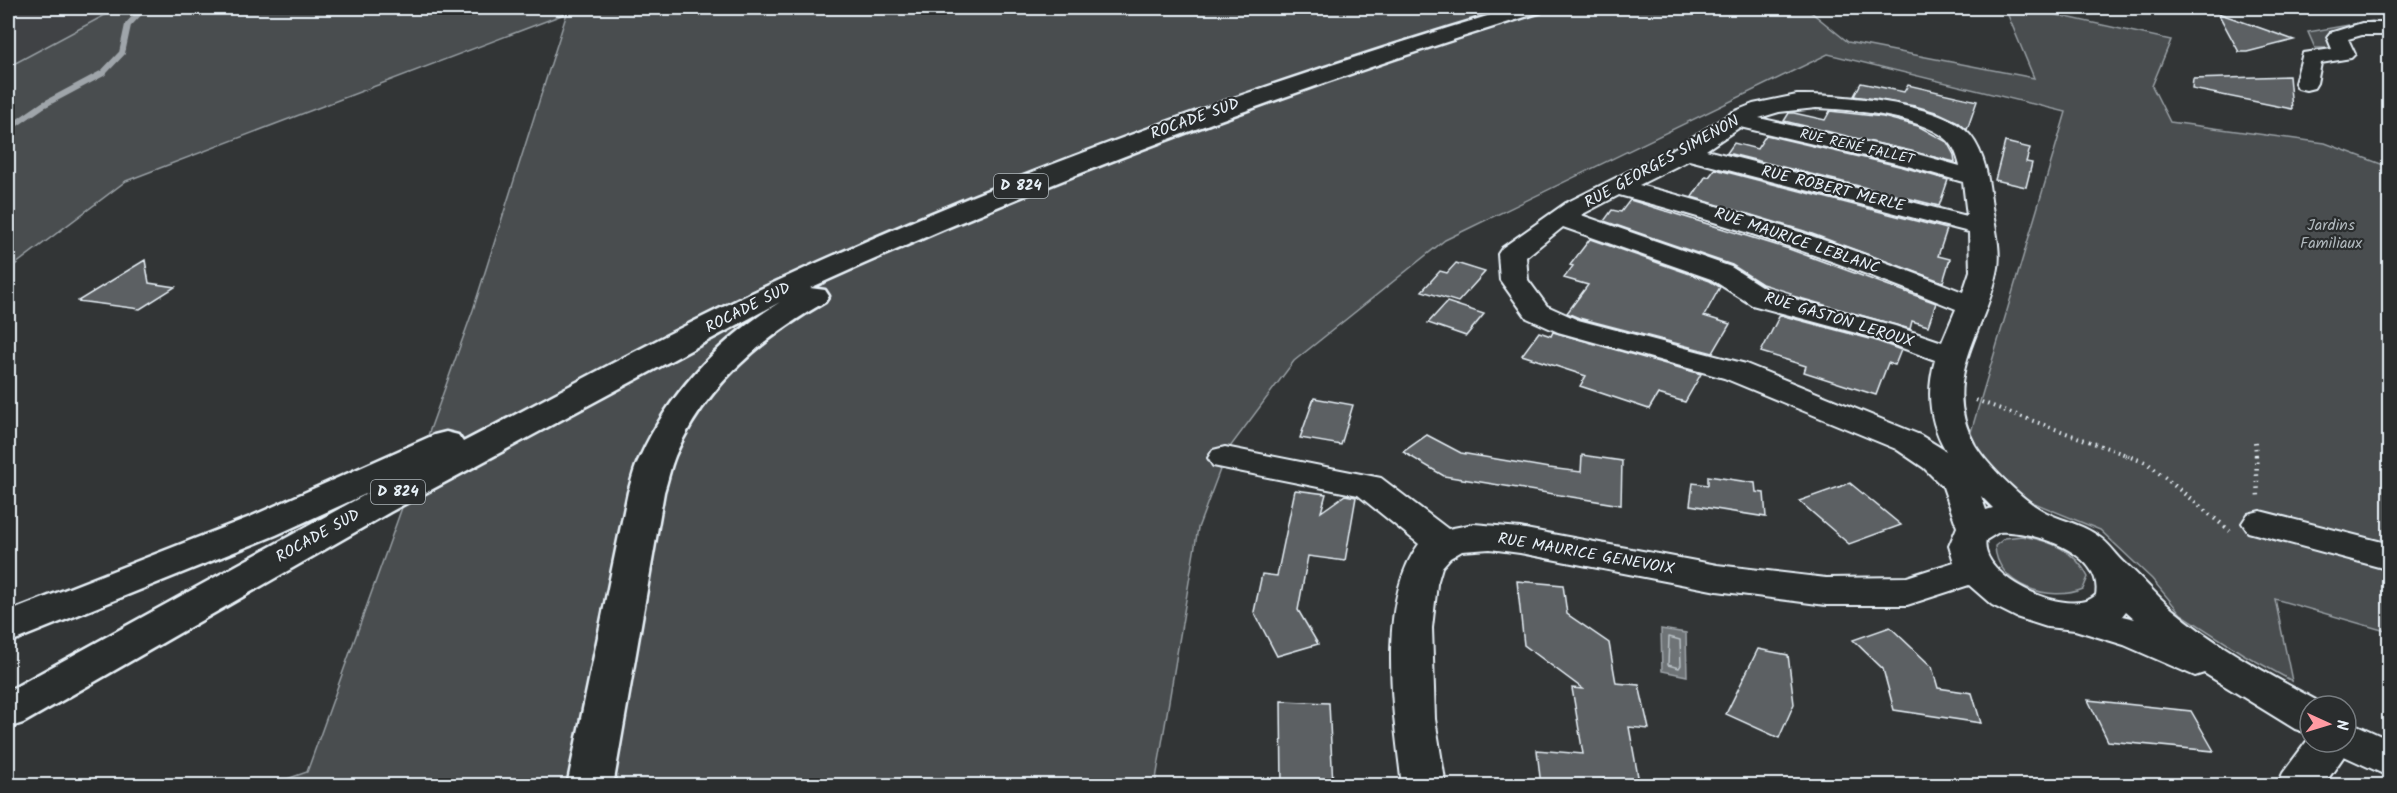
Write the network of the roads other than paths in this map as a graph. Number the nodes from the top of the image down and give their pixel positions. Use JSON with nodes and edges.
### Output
{"nodes":[{"id":1,"x":1534,"y":8,"type":"edge"},
{"id":2,"x":2390,"y":29,"type":"edge"},
{"id":3,"x":2306,"y":83,"type":"dead end"},
{"id":4,"x":1251,"y":99,"type":"junction"},
{"id":5,"x":1738,"y":120,"type":"junction"},
{"id":6,"x":1685,"y":152,"type":"junction"},
{"id":7,"x":1975,"y":177,"type":"junction"},
{"id":8,"x":1618,"y":187,"type":"junction"},
{"id":9,"x":1560,"y":217,"type":"junction"},
{"id":10,"x":1980,"y":227,"type":"junction"},
{"id":11,"x":795,"y":284,"type":"junction"},
{"id":12,"x":1973,"y":306,"type":"junction"},
{"id":13,"x":1951,"y":355,"type":"junction"},
{"id":14,"x":1225,"y":458,"type":"dead end"},
{"id":15,"x":2034,"y":522,"type":"junction"},
{"id":16,"x":2260,"y":523,"type":"road end"},
{"id":17,"x":1975,"y":528,"type":"junction"},
{"id":18,"x":1443,"y":544,"type":"junction"},
{"id":19,"x":2390,"y":557,"type":"edge"},
{"id":20,"x":1975,"y":568,"type":"junction"},
{"id":21,"x":2114,"y":573,"type":"junction"},
{"id":22,"x":2074,"y":616,"type":"junction"},
{"id":23,"x":8,"y":628,"type":"edge"},
{"id":24,"x":2295,"y":708,"type":"edge"},
{"id":25,"x":8,"y":711,"type":"edge"},
{"id":26,"x":2358,"y":743,"type":"edge"},
{"id":27,"x":2321,"y":754,"type":"edge"},
{"id":28,"x":2390,"y":760,"type":"edge"},
{"id":29,"x":590,"y":786,"type":"edge"},
{"id":30,"x":1424,"y":786,"type":"edge"},
{"id":31,"x":2298,"y":786,"type":"edge"}],
"edges":[{"from":1,"to":4,"type":"main road","name":"ROCADE SUD","number":"D 824"},
{"from":2,"to":3,"type":"street"},
{"from":4,"to":11,"type":"main road","name":"ROCADE SUD","number":"D 824"},
{"from":4,"to":29,"type":"main road"},
{"from":5,"to":6,"type":"street","name":"RUE GEORGES SIMENON"},
{"from":5,"to":7,"type":"street","name":"RUE RENÉ FALLET"},
{"from":5,"to":7,"type":"street","name":"RUE GEORGES SIMENON"},
{"from":6,"to":8,"type":"street","name":"RUE GEORGES SIMENON"},
{"from":6,"to":10,"type":"street","name":"RUE ROBERT MERLE"},
{"from":7,"to":10,"type":"street","name":"RUE GEORGES SIMENON"},
{"from":8,"to":9,"type":"street","name":"RUE GEORGES SIMENON"},
{"from":8,"to":12,"type":"street","name":"RUE MAURICE LEBLANC"},
{"from":9,"to":13,"type":"street","name":"RUE GASTON LEROUX"},
{"from":9,"to":17,"type":"street","name":"RUE GEORGES SIMENON"},
{"from":10,"to":12,"type":"street","name":"RUE GEORGES SIMENON"},
{"from":11,"to":23,"type":"main road"},
{"from":11,"to":25,"type":"main road","name":"ROCADE SUD","number":"D 824"},
{"from":12,"to":13,"type":"street","name":"RUE GEORGES SIMENON"},
{"from":13,"to":15,"type":"street","name":"RUE GEORGES SIMENON"},
{"from":14,"to":18,"type":"street"},
{"from":15,"to":17,"type":"street"},
{"from":15,"to":21,"type":"street"},
{"from":16,"to":19,"type":"street"},
{"from":17,"to":20,"type":"street"},
{"from":18,"to":20,"type":"street","name":"RUE MAURICE GENEVOIX"},
{"from":18,"to":30,"type":"street"},
{"from":20,"to":22,"type":"street"},
{"from":21,"to":22,"type":"street"},
{"from":21,"to":24,"type":"street"},
{"from":22,"to":24,"type":"street"},
{"from":26,"to":28,"type":"street"},
{"from":27,"to":31,"type":"street"}]}
